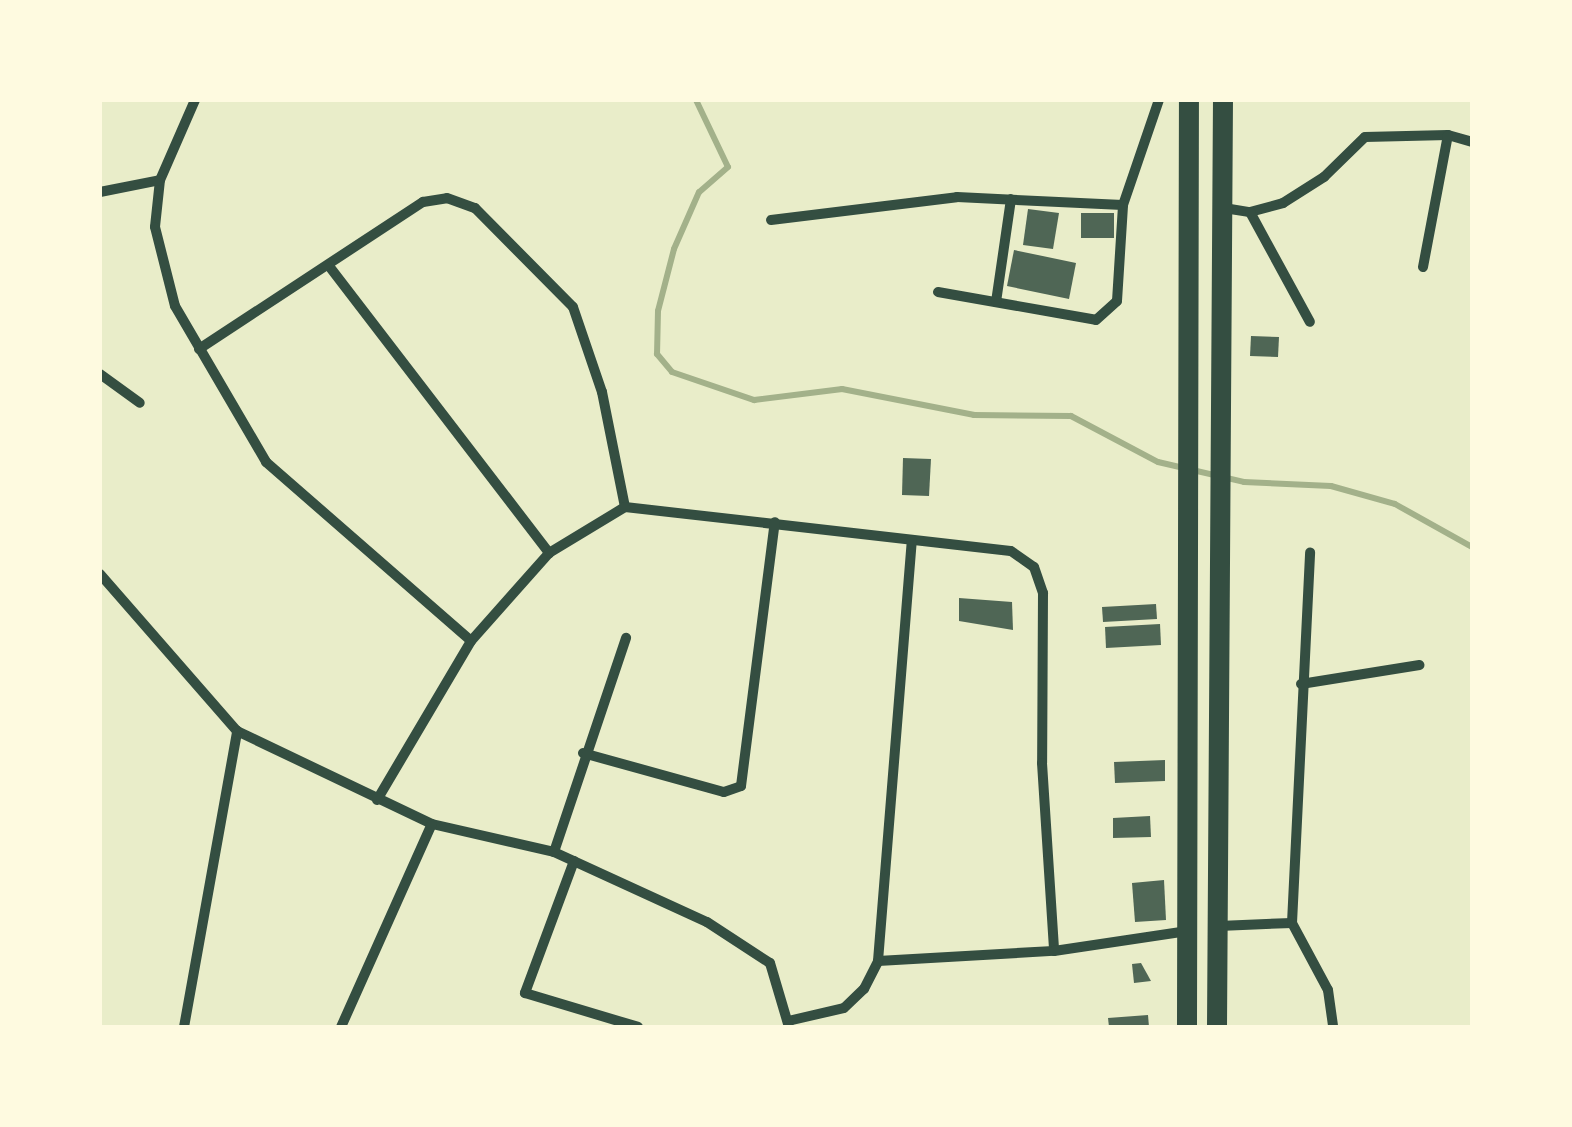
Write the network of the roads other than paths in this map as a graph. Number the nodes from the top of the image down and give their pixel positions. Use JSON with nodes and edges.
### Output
{"nodes":[{"id":1,"x":194,"y":100,"type":"edge"},
{"id":2,"x":1159,"y":100,"type":"edge"},
{"id":3,"x":1188,"y":100,"type":"edge"},
{"id":4,"x":1223,"y":100,"type":"edge"},
{"id":5,"x":1448,"y":135,"type":"junction"},
{"id":6,"x":1472,"y":142,"type":"edge"},
{"id":7,"x":160,"y":180,"type":"junction"},
{"id":8,"x":100,"y":192,"type":"edge"},
{"id":9,"x":1011,"y":200,"type":"junction"},
{"id":10,"x":1123,"y":204,"type":"junction"},
{"id":11,"x":1224,"y":208,"type":"junction"},
{"id":12,"x":1250,"y":212,"type":"junction"},
{"id":13,"x":771,"y":220,"type":"dead end"},
{"id":14,"x":328,"y":266,"type":"junction"},
{"id":15,"x":1423,"y":268,"type":"dead end"},
{"id":16,"x":938,"y":292,"type":"dead end"},
{"id":17,"x":996,"y":302,"type":"junction"},
{"id":18,"x":1310,"y":322,"type":"dead end"},
{"id":19,"x":198,"y":349,"type":"junction"},
{"id":20,"x":100,"y":374,"type":"edge"},
{"id":21,"x":140,"y":403,"type":"dead end"},
{"id":22,"x":625,"y":507,"type":"junction"},
{"id":23,"x":775,"y":522,"type":"junction"},
{"id":24,"x":912,"y":540,"type":"junction"},
{"id":25,"x":548,"y":552,"type":"junction"},
{"id":26,"x":1310,"y":552,"type":"dead end"},
{"id":27,"x":100,"y":574,"type":"edge"},
{"id":28,"x":626,"y":638,"type":"dead end"},
{"id":29,"x":471,"y":641,"type":"junction"},
{"id":30,"x":1418,"y":665,"type":"dead end"},
{"id":31,"x":1301,"y":684,"type":"junction"},
{"id":32,"x":237,"y":731,"type":"junction"},
{"id":33,"x":583,"y":753,"type":"junction"},
{"id":34,"x":377,"y":800,"type":"junction"},
{"id":35,"x":432,"y":824,"type":"junction"},
{"id":36,"x":554,"y":852,"type":"junction"},
{"id":37,"x":574,"y":860,"type":"junction"},
{"id":38,"x":1292,"y":923,"type":"junction"},
{"id":39,"x":1218,"y":926,"type":"junction"},
{"id":40,"x":1189,"y":931,"type":"junction"},
{"id":41,"x":1054,"y":951,"type":"junction"},
{"id":42,"x":878,"y":961,"type":"junction"},
{"id":43,"x":789,"y":1024,"type":"edge"},
{"id":44,"x":184,"y":1027,"type":"edge"},
{"id":45,"x":342,"y":1027,"type":"edge"},
{"id":46,"x":638,"y":1027,"type":"edge"},
{"id":47,"x":1187,"y":1027,"type":"edge"},
{"id":48,"x":1217,"y":1027,"type":"edge"},
{"id":49,"x":1333,"y":1027,"type":"edge"}],
"edges":[{"from":1,"to":7,"type":"street"},
{"from":2,"to":10,"type":"street"},
{"from":3,"to":40,"type":"main road"},
{"from":4,"to":11,"type":"main road"},
{"from":5,"to":6,"type":"street"},
{"from":5,"to":12,"type":"street"},
{"from":5,"to":15,"type":"street"},
{"from":7,"to":8,"type":"street"},
{"from":7,"to":19,"type":"street"},
{"from":9,"to":10,"type":"street"},
{"from":9,"to":13,"type":"street"},
{"from":9,"to":17,"type":"street"},
{"from":10,"to":17,"type":"street"},
{"from":11,"to":12,"type":"street"},
{"from":11,"to":39,"type":"main road"},
{"from":12,"to":18,"type":"street"},
{"from":14,"to":19,"type":"street"},
{"from":14,"to":22,"type":"street"},
{"from":14,"to":25,"type":"street"},
{"from":16,"to":17,"type":"street"},
{"from":19,"to":29,"type":"street"},
{"from":20,"to":21,"type":"street"},
{"from":22,"to":23,"type":"street"},
{"from":22,"to":25,"type":"street"},
{"from":23,"to":24,"type":"street"},
{"from":23,"to":33,"type":"street"},
{"from":24,"to":41,"type":"street"},
{"from":24,"to":42,"type":"street"},
{"from":25,"to":29,"type":"street"},
{"from":26,"to":31,"type":"street"},
{"from":27,"to":32,"type":"street"},
{"from":28,"to":33,"type":"street"},
{"from":29,"to":34,"type":"street"},
{"from":30,"to":31,"type":"street"},
{"from":31,"to":38,"type":"street"},
{"from":32,"to":34,"type":"street"},
{"from":32,"to":44,"type":"street"},
{"from":33,"to":36,"type":"street"},
{"from":34,"to":35,"type":"street"},
{"from":35,"to":36,"type":"street"},
{"from":35,"to":45,"type":"street"},
{"from":36,"to":37,"type":"street"},
{"from":37,"to":43,"type":"street"},
{"from":37,"to":46,"type":"street"},
{"from":38,"to":39,"type":"street"},
{"from":38,"to":49,"type":"street"},
{"from":39,"to":48,"type":"main road"},
{"from":40,"to":41,"type":"street"},
{"from":40,"to":47,"type":"main road"},
{"from":41,"to":42,"type":"street"},
{"from":42,"to":43,"type":"street"}]}
